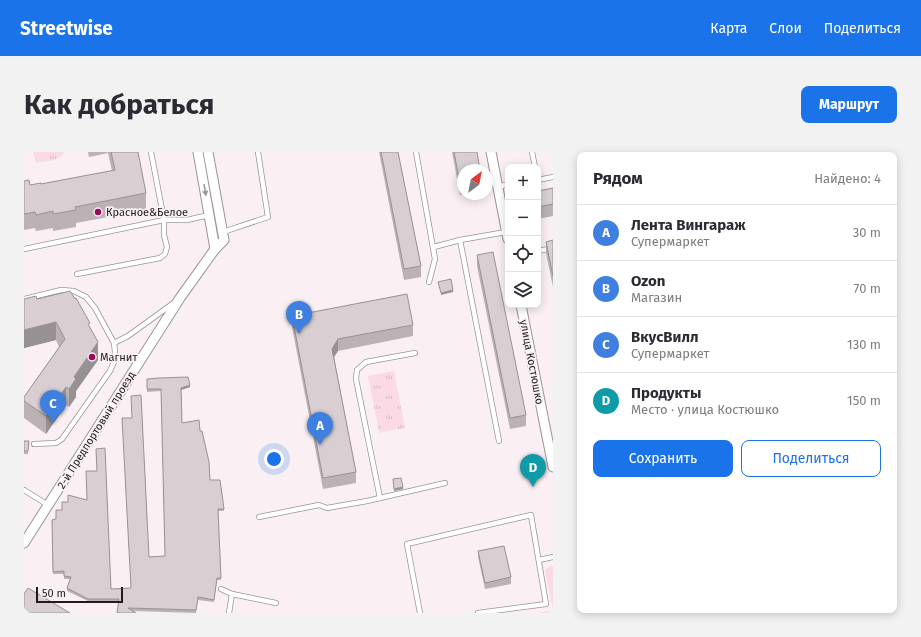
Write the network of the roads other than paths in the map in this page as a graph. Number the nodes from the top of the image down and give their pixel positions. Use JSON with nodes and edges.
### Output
{"nodes":[{"id":1,"x":151,"y":152,"type":"edge"},
{"id":2,"x":198,"y":152,"type":"edge"},
{"id":3,"x":208,"y":152,"type":"edge"},
{"id":4,"x":258,"y":152,"type":"edge"},
{"id":5,"x":416,"y":152,"type":"edge"},
{"id":6,"x":491,"y":152,"type":"edge"},
{"id":7,"x":532,"y":152,"type":"edge"},
{"id":8,"x":534,"y":164,"type":"edge"},
{"id":9,"x":553,"y":177,"type":"edge"},
{"id":10,"x":541,"y":179,"type":"edge"},
{"id":11,"x":505,"y":185,"type":"edge"},
{"id":12,"x":498,"y":187,"type":"junction"},
{"id":13,"x":209,"y":215,"type":"junction"},
{"id":14,"x":164,"y":220,"type":"junction"},
{"id":15,"x":505,"y":225,"type":"edge"},
{"id":16,"x":223,"y":236,"type":"junction"},
{"id":17,"x":505,"y":236,"type":"edge"},
{"id":18,"x":460,"y":240,"type":"junction"},
{"id":19,"x":434,"y":247,"type":"junction"},
{"id":20,"x":553,"y":248,"type":"edge"},
{"id":21,"x":24,"y":249,"type":"edge"},
{"id":22,"x":215,"y":249,"type":"junction"},
{"id":23,"x":541,"y":250,"type":"edge"},
{"id":24,"x":77,"y":274,"type":"dead end"},
{"id":25,"x":429,"y":282,"type":"dead end"},
{"id":26,"x":180,"y":298,"type":"junction"},
{"id":27,"x":24,"y":299,"type":"edge"},
{"id":28,"x":522,"y":308,"type":"edge"},
{"id":29,"x":114,"y":343,"type":"junction"},
{"id":30,"x":415,"y":354,"type":"dead end"},
{"id":31,"x":499,"y":440,"type":"dead end"},
{"id":32,"x":34,"y":444,"type":"dead end"},
{"id":33,"x":551,"y":449,"type":"edge"},
{"id":34,"x":553,"y":467,"type":"edge"},
{"id":35,"x":445,"y":483,"type":"dead end"},
{"id":36,"x":24,"y":490,"type":"edge"},
{"id":37,"x":380,"y":498,"type":"junction"},
{"id":38,"x":48,"y":506,"type":"junction"},
{"id":39,"x":259,"y":517,"type":"dead end"},
{"id":40,"x":24,"y":543,"type":"edge"},
{"id":41,"x":553,"y":558,"type":"edge"},
{"id":42,"x":539,"y":560,"type":"junction"},
{"id":43,"x":221,"y":589,"type":"dead end"},
{"id":44,"x":232,"y":594,"type":"junction"},
{"id":45,"x":276,"y":603,"type":"dead end"},
{"id":46,"x":229,"y":613,"type":"edge"},
{"id":47,"x":420,"y":613,"type":"edge"},
{"id":48,"x":478,"y":613,"type":"edge"}],
"edges":[{"from":1,"to":14,"type":"lane"},
{"from":2,"to":13,"type":"street","one_way":true},
{"from":3,"to":16,"type":"street"},
{"from":4,"to":16,"type":"lane"},
{"from":5,"to":19,"type":"lane"},
{"from":6,"to":12,"type":"street"},
{"from":7,"to":8,"type":"lane"},
{"from":9,"to":10,"type":"lane"},
{"from":11,"to":12,"type":"lane"},
{"from":12,"to":15,"type":"street"},
{"from":13,"to":14,"type":"lane"},
{"from":13,"to":22,"type":"street"},
{"from":14,"to":21,"type":"lane"},
{"from":14,"to":24,"type":"lane"},
{"from":16,"to":22,"type":"street","name":"2-й Предпортовый проезд"},
{"from":17,"to":18,"type":"lane"},
{"from":18,"to":19,"type":"lane"},
{"from":18,"to":31,"type":"lane"},
{"from":19,"to":25,"type":"lane"},
{"from":20,"to":23,"type":"lane"},
{"from":22,"to":26,"type":"street","name":"2-й Предпортовый проезд"},
{"from":26,"to":29,"type":"lane"},
{"from":26,"to":38,"type":"street","name":"2-й Предпортовый проезд"},
{"from":27,"to":29,"type":"lane"},
{"from":28,"to":33,"type":"street","name":"улица Костюшко"},
{"from":29,"to":32,"type":"lane"},
{"from":30,"to":37,"type":"lane"},
{"from":33,"to":34,"type":"street","name":"улица Костюшко"},
{"from":35,"to":37,"type":"lane"},
{"from":36,"to":38,"type":"lane"},
{"from":37,"to":39,"type":"lane"},
{"from":38,"to":40,"type":"street","name":"2-й Предпортовый проезд"},
{"from":41,"to":42,"type":"lane"},
{"from":42,"to":47,"type":"lane"},
{"from":42,"to":48,"type":"lane"},
{"from":43,"to":44,"type":"lane"},
{"from":44,"to":45,"type":"lane"},
{"from":44,"to":46,"type":"lane"}]}
